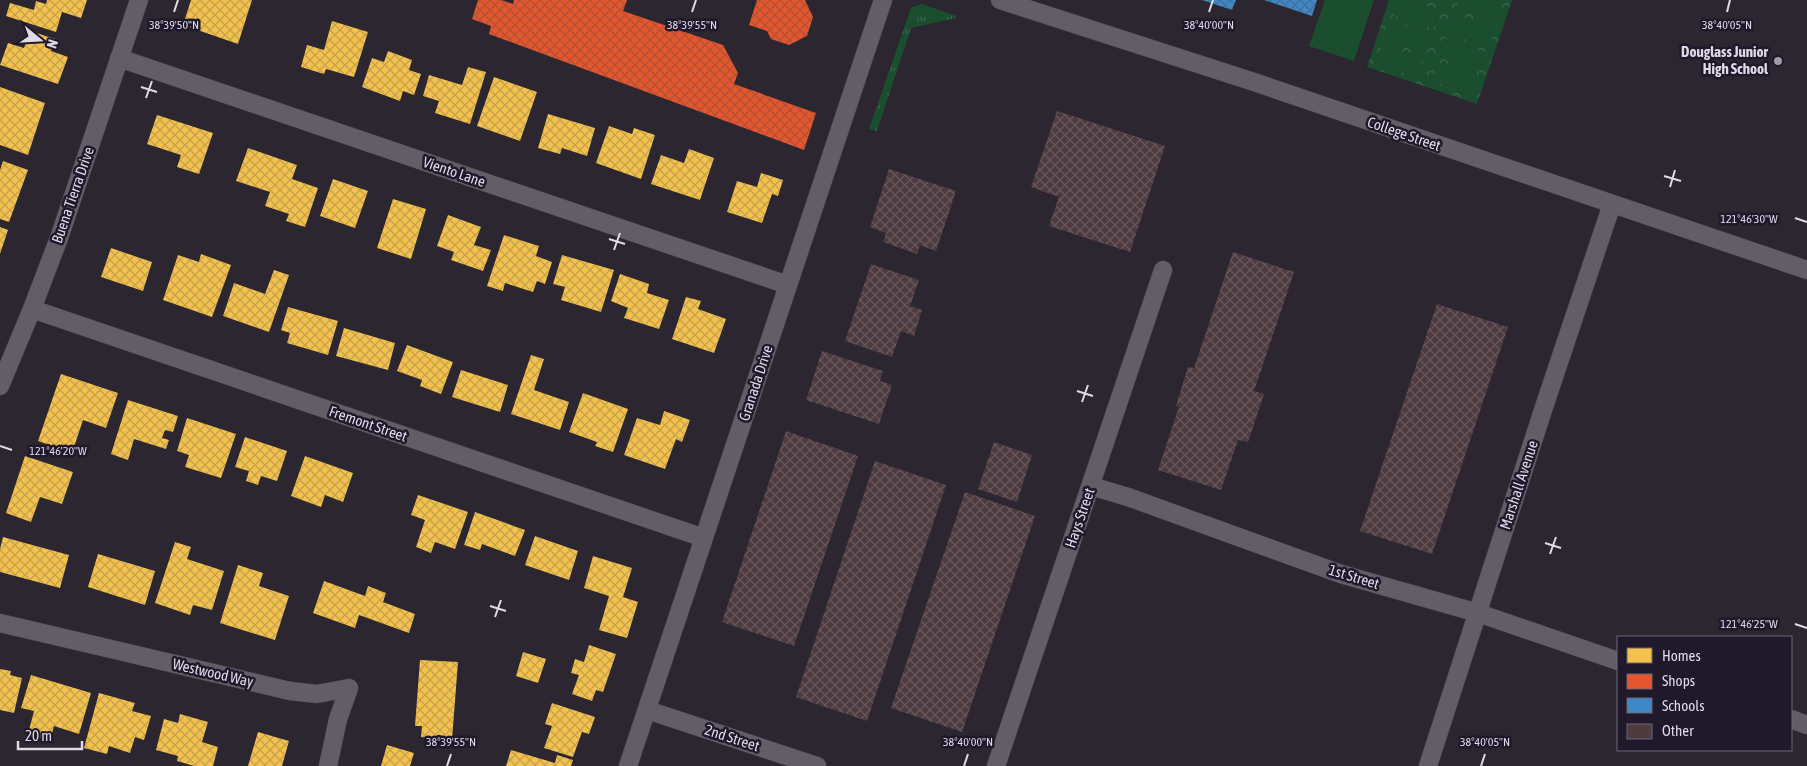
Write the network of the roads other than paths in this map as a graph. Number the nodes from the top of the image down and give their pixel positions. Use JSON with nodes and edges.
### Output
{"nodes":[{"id":1,"x":139,"y":0,"type":"edge"},
{"id":2,"x":883,"y":0,"type":"edge"},
{"id":3,"x":1000,"y":0,"type":"edge"},
{"id":4,"x":119,"y":58,"type":"junction"},
{"id":5,"x":1612,"y":204,"type":"junction"},
{"id":6,"x":1163,"y":270,"type":"dead end"},
{"id":7,"x":1807,"y":270,"type":"edge"},
{"id":8,"x":788,"y":285,"type":"junction"},
{"id":9,"x":32,"y":310,"type":"junction"},
{"id":10,"x":0,"y":386,"type":"edge"},
{"id":11,"x":1091,"y":486,"type":"junction"},
{"id":12,"x":704,"y":538,"type":"junction"},
{"id":13,"x":1478,"y":613,"type":"junction"},
{"id":14,"x":0,"y":623,"type":"edge"},
{"id":15,"x":1617,"y":661,"type":"edge"},
{"id":16,"x":647,"y":710,"type":"junction"},
{"id":17,"x":1792,"y":719,"type":"edge"},
{"id":18,"x":1807,"y":725,"type":"edge"},
{"id":19,"x":328,"y":766,"type":"edge"},
{"id":20,"x":628,"y":766,"type":"edge"},
{"id":21,"x":817,"y":766,"type":"edge"},
{"id":22,"x":996,"y":766,"type":"edge"},
{"id":23,"x":1428,"y":766,"type":"edge"}],
"edges":[{"from":1,"to":4,"type":"street","name":"Buena Tierra Drive"},
{"from":2,"to":8,"type":"street","name":"Granada Drive"},
{"from":3,"to":5,"type":"street","name":"College Street"},
{"from":4,"to":8,"type":"street","name":"Viento Lane"},
{"from":4,"to":9,"type":"street","name":"Buena Tierra Drive"},
{"from":5,"to":7,"type":"street","name":"College Street"},
{"from":5,"to":13,"type":"street","name":"Marshall Avenue"},
{"from":6,"to":11,"type":"street","name":"Hays Street"},
{"from":8,"to":12,"type":"street","name":"Granada Drive"},
{"from":9,"to":10,"type":"street","name":"Buena Tierra Drive"},
{"from":9,"to":12,"type":"street","name":"Fremont Street"},
{"from":11,"to":13,"type":"street","name":"1st Street"},
{"from":11,"to":22,"type":"street","name":"Hays Street"},
{"from":12,"to":16,"type":"street","name":"Granada Drive"},
{"from":13,"to":15,"type":"street","name":"1st Street"},
{"from":13,"to":23,"type":"street","name":"Marshall Avenue"},
{"from":14,"to":19,"type":"street","name":"Westwood Way"},
{"from":16,"to":20,"type":"street","name":"Granada Drive"},
{"from":16,"to":21,"type":"street","name":"2nd Street"},
{"from":17,"to":18,"type":"street"}]}
